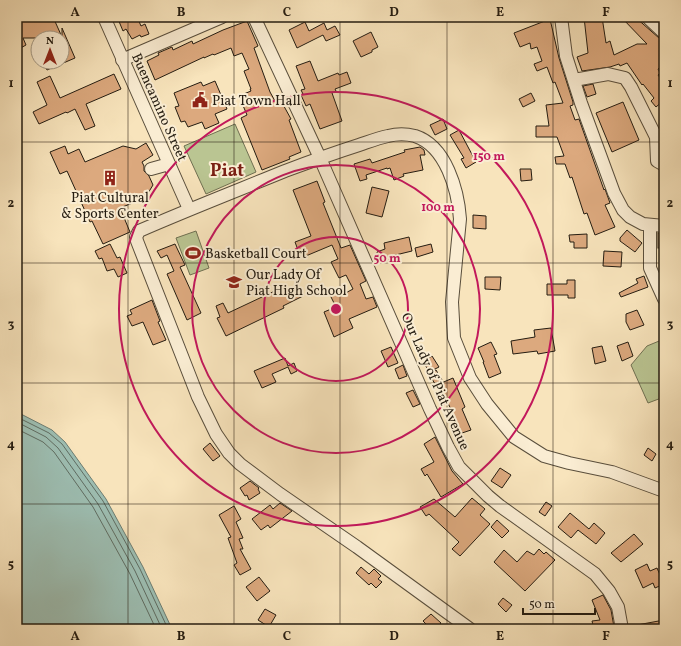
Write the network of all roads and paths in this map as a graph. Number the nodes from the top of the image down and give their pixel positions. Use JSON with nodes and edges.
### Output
{"nodes":[{"id":1,"x":104,"y":17,"type":"edge"},
{"id":2,"x":222,"y":17,"type":"edge"},
{"id":3,"x":254,"y":17,"type":"edge"},
{"id":4,"x":561,"y":17,"type":"edge"},
{"id":5,"x":647,"y":17,"type":"edge"},
{"id":6,"x":664,"y":33,"type":"edge"},
{"id":7,"x":122,"y":60,"type":"junction"},
{"id":8,"x":574,"y":80,"type":"junction"},
{"id":9,"x":320,"y":158,"type":"junction"},
{"id":10,"x":169,"y":164,"type":"junction"},
{"id":11,"x":664,"y":165,"type":"edge"},
{"id":12,"x":151,"y":169,"type":"dead end"},
{"id":13,"x":189,"y":209,"type":"junction"},
{"id":14,"x":650,"y":225,"type":"junction"},
{"id":15,"x":664,"y":226,"type":"edge"},
{"id":16,"x":659,"y":277,"type":"edge"},
{"id":17,"x":664,"y":299,"type":"edge"},
{"id":18,"x":664,"y":491,"type":"edge"},
{"id":19,"x":470,"y":629,"type":"edge"},
{"id":20,"x":622,"y":629,"type":"edge"}],
"edges":[{"from":1,"to":7,"type":"street","name":"Buencamino Street"},
{"from":2,"to":7,"type":"street"},
{"from":3,"to":9,"type":"street","name":"Our Lady of Piat Avenue"},
{"from":4,"to":8,"type":"street"},
{"from":5,"to":6,"type":"street"},
{"from":7,"to":10,"type":"street","name":"Buencamino Street"},
{"from":8,"to":11,"type":"street"},
{"from":8,"to":14,"type":"street"},
{"from":9,"to":13,"type":"street"},
{"from":9,"to":18,"type":"street"},
{"from":9,"to":20,"type":"street","name":"Our Lady of Piat Avenue"},
{"from":10,"to":12,"type":"street"},
{"from":10,"to":13,"type":"street","name":"Buencamino Street"},
{"from":13,"to":19,"type":"street"},
{"from":14,"to":15,"type":"street"},
{"from":14,"to":16,"type":"street"},
{"from":16,"to":17,"type":"street"}]}
